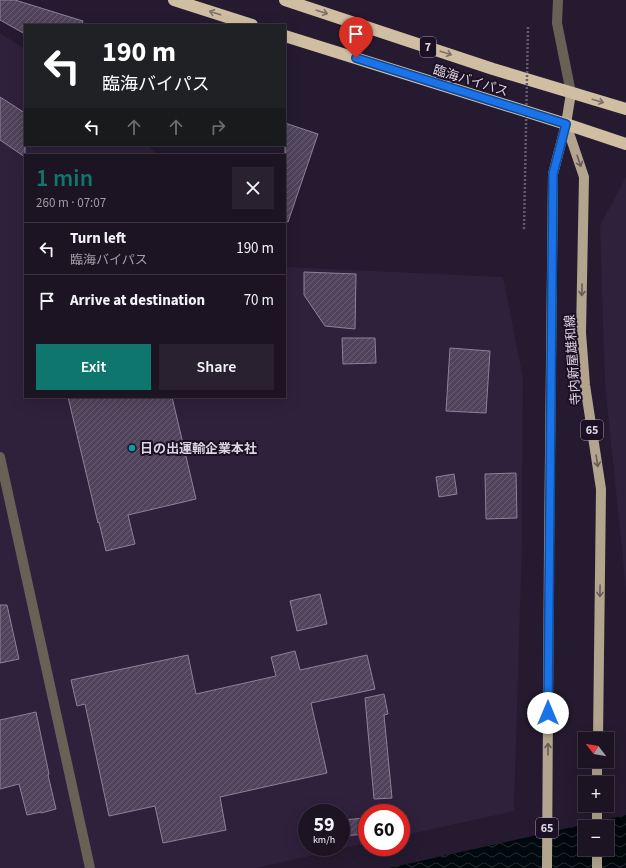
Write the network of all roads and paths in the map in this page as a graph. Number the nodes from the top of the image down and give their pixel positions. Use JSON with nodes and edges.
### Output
{"nodes":[{"id":1,"x":174,"y":0,"type":"edge"},
{"id":2,"x":285,"y":0,"type":"edge"},
{"id":3,"x":558,"y":0,"type":"edge"},
{"id":4,"x":249,"y":24,"type":"edge"},
{"id":5,"x":528,"y":26,"type":"dead end"},
{"id":6,"x":286,"y":36,"type":"edge"},
{"id":7,"x":571,"y":93,"type":"junction"},
{"id":8,"x":626,"y":109,"type":"edge"},
{"id":9,"x":566,"y":124,"type":"junction"},
{"id":10,"x":626,"y":144,"type":"edge"},
{"id":11,"x":524,"y":229,"type":"dead end"},
{"id":12,"x":0,"y":457,"type":"edge"},
{"id":13,"x":598,"y":732,"type":"edge"},
{"id":14,"x":597,"y":856,"type":"edge"},
{"id":15,"x":90,"y":868,"type":"edge"},
{"id":16,"x":547,"y":868,"type":"edge"},
{"id":17,"x":597,"y":868,"type":"edge"}],
"edges":[{"from":4,"to":1,"type":"highway","one_way":true},
{"from":2,"to":7,"type":"highway","name":"臨海バイパス","number":"7","one_way":true},
{"from":3,"to":7,"type":"street"},
{"from":5,"to":11,"type":"path","bridge":true},
{"from":6,"to":9,"type":"highway","name":"臨海バイパス"},
{"from":7,"to":8,"type":"highway","name":"臨海バイパス","number":"7","one_way":true},
{"from":7,"to":9,"type":"main road","name":"寺内新屋雄和線","number":"65"},
{"from":9,"to":10,"type":"highway","name":"臨海バイパス"},
{"from":9,"to":13,"type":"main road","name":"寺内新屋雄和線","number":"65","one_way":true},
{"from":16,"to":9,"type":"main road","name":"寺内新屋雄和線","number":"65","one_way":true},
{"from":12,"to":15,"type":"street"},
{"from":14,"to":17,"type":"main road"}]}
